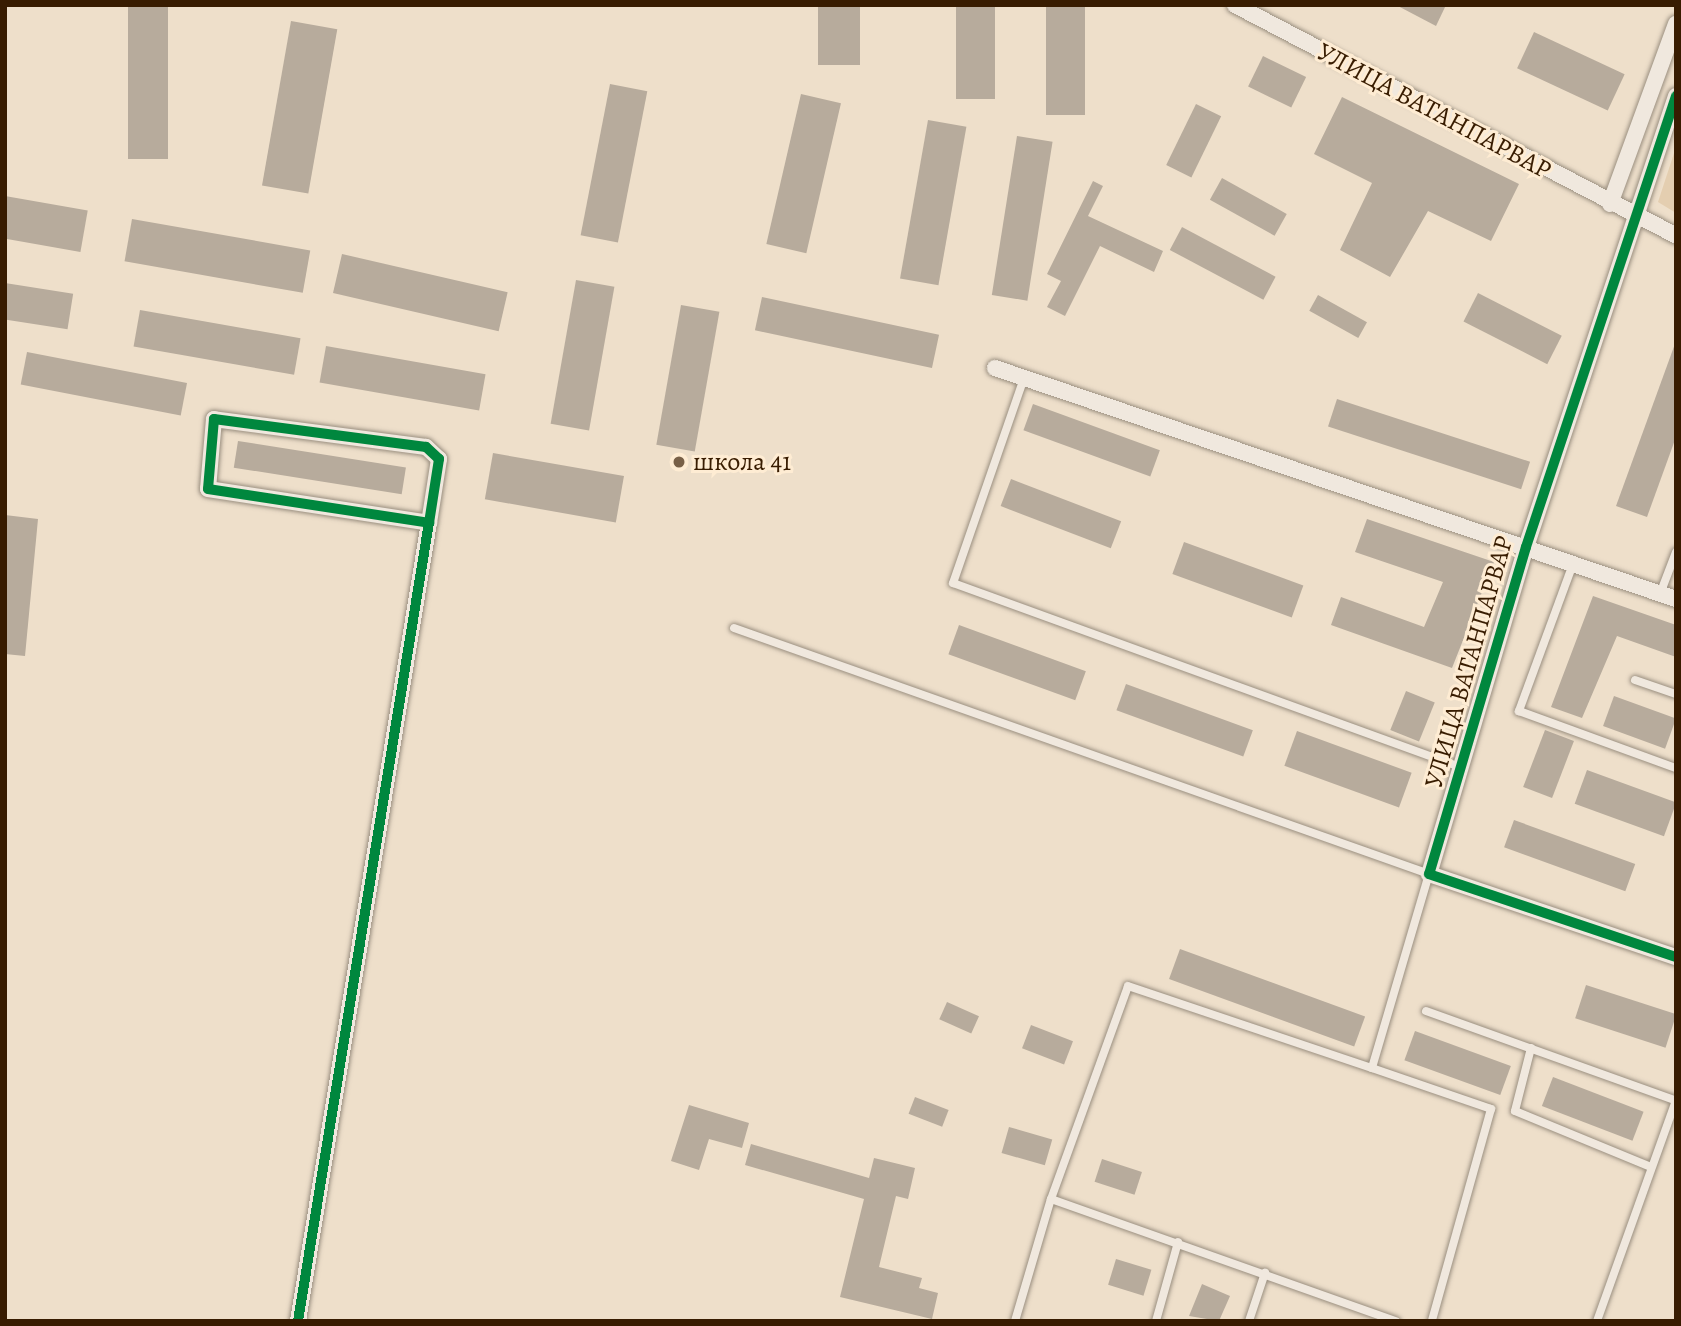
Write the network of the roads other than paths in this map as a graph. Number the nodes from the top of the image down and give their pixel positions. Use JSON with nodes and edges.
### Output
{"nodes":[{"id":1,"x":1235,"y":5,"type":"edge"},
{"id":2,"x":1676,"y":23,"type":"edge"},
{"id":3,"x":1676,"y":96,"type":"edge"},
{"id":4,"x":1609,"y":204,"type":"junction"},
{"id":5,"x":1633,"y":216,"type":"junction"},
{"id":6,"x":1676,"y":236,"type":"edge"},
{"id":7,"x":995,"y":368,"type":"dead end"},
{"id":8,"x":1024,"y":378,"type":"junction"},
{"id":9,"x":429,"y":523,"type":"junction"},
{"id":10,"x":1526,"y":547,"type":"junction"},
{"id":11,"x":1676,"y":552,"type":"edge"},
{"id":12,"x":1573,"y":564,"type":"junction"},
{"id":13,"x":1668,"y":596,"type":"edge"},
{"id":14,"x":734,"y":628,"type":"dead end"},
{"id":15,"x":1635,"y":680,"type":"dead end"},
{"id":16,"x":1676,"y":694,"type":"edge"},
{"id":17,"x":1463,"y":768,"type":"junction"},
{"id":18,"x":1676,"y":768,"type":"edge"},
{"id":19,"x":1430,"y":874,"type":"junction"},
{"id":20,"x":1676,"y":957,"type":"edge"},
{"id":21,"x":1426,"y":1011,"type":"dead end"},
{"id":22,"x":1531,"y":1048,"type":"junction"},
{"id":23,"x":1372,"y":1068,"type":"junction"},
{"id":24,"x":1675,"y":1100,"type":"edge"},
{"id":25,"x":1651,"y":1167,"type":"junction"},
{"id":26,"x":1051,"y":1199,"type":"junction"},
{"id":27,"x":1178,"y":1242,"type":"junction"},
{"id":28,"x":1265,"y":1273,"type":"junction"},
{"id":29,"x":298,"y":1321,"type":"edge"},
{"id":30,"x":1015,"y":1321,"type":"edge"},
{"id":31,"x":1156,"y":1321,"type":"edge"},
{"id":32,"x":1249,"y":1321,"type":"edge"},
{"id":33,"x":1395,"y":1321,"type":"edge"},
{"id":34,"x":1432,"y":1321,"type":"edge"},
{"id":35,"x":1597,"y":1321,"type":"edge"}],
"edges":[{"from":1,"to":4,"type":"street","name":"УЛИЦА ВАТАНПАРВАР"},
{"from":2,"to":4,"type":"street"},
{"from":3,"to":5,"type":"street"},
{"from":4,"to":5,"type":"street","name":"УЛИЦА ВАТАНПАРВАР"},
{"from":5,"to":6,"type":"street","name":"УЛИЦА ВАТАНПАРВАР"},
{"from":5,"to":10,"type":"street","name":"УЛИЦА ВАТАНПАРВАР"},
{"from":7,"to":8,"type":"street"},
{"from":8,"to":10,"type":"street"},
{"from":8,"to":17,"type":"lane"},
{"from":9,"to":9,"type":"street"},
{"from":9,"to":29,"type":"street"},
{"from":10,"to":12,"type":"street"},
{"from":10,"to":17,"type":"street","name":"УЛИЦА ВАТАНПАРВАР"},
{"from":11,"to":13,"type":"lane"},
{"from":12,"to":13,"type":"street"},
{"from":12,"to":18,"type":"lane"},
{"from":14,"to":19,"type":"lane"},
{"from":15,"to":16,"type":"lane"},
{"from":17,"to":19,"type":"street","name":"УЛИЦА ВАТАНПАРВАР"},
{"from":19,"to":20,"type":"street"},
{"from":19,"to":23,"type":"lane"},
{"from":21,"to":22,"type":"lane"},
{"from":22,"to":24,"type":"lane"},
{"from":22,"to":25,"type":"lane"},
{"from":23,"to":26,"type":"lane"},
{"from":23,"to":34,"type":"lane"},
{"from":24,"to":25,"type":"lane"},
{"from":25,"to":35,"type":"lane"},
{"from":26,"to":27,"type":"lane"},
{"from":26,"to":30,"type":"lane"},
{"from":27,"to":28,"type":"lane"},
{"from":27,"to":31,"type":"lane"},
{"from":28,"to":32,"type":"lane"},
{"from":28,"to":33,"type":"lane"}]}
